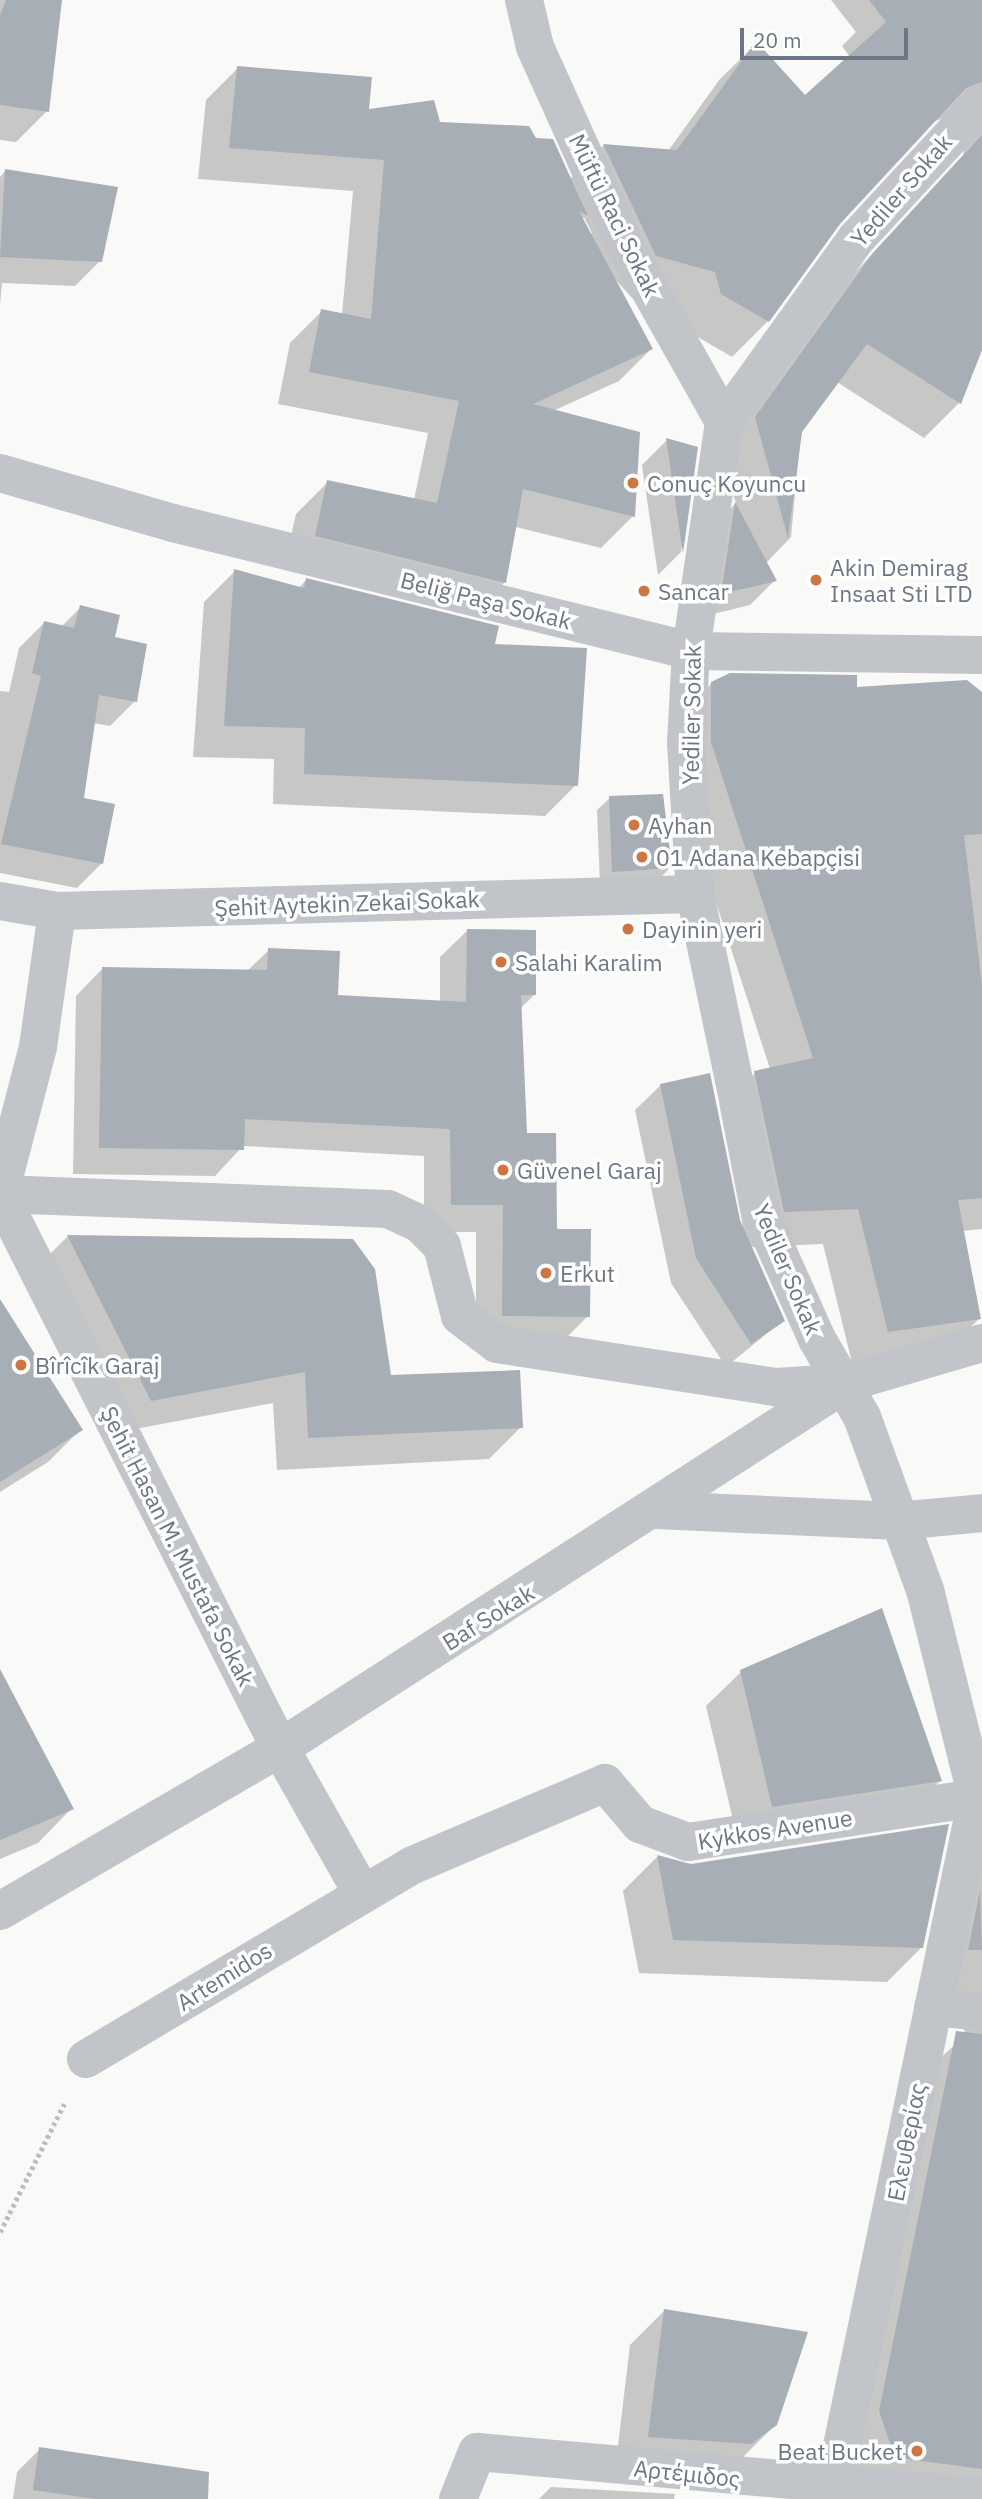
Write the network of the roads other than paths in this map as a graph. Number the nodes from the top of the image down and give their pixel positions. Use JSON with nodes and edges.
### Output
{"nodes":[{"id":1,"x":524,"y":0,"type":"edge"},
{"id":2,"x":982,"y":103,"type":"edge"},
{"id":3,"x":724,"y":422,"type":"junction"},
{"id":4,"x":0,"y":473,"type":"edge"},
{"id":5,"x":691,"y":651,"type":"junction"},
{"id":6,"x":982,"y":654,"type":"edge"},
{"id":7,"x":695,"y":894,"type":"junction"},
{"id":8,"x":0,"y":901,"type":"edge"},
{"id":9,"x":57,"y":911,"type":"junction"},
{"id":10,"x":0,"y":1194,"type":"edge"},
{"id":11,"x":982,"y":1343,"type":"edge"},
{"id":12,"x":846,"y":1382,"type":"junction"},
{"id":13,"x":657,"y":1510,"type":"junction"},
{"id":14,"x":982,"y":1513,"type":"edge"},
{"id":15,"x":898,"y":1521,"type":"junction"},
{"id":16,"x":280,"y":1748,"type":"junction"},
{"id":17,"x":979,"y":1798,"type":"edge"},
{"id":18,"x":362,"y":1893,"type":"junction"},
{"id":19,"x":0,"y":1911,"type":"edge"},
{"id":20,"x":933,"y":2007,"type":"junction"},
{"id":21,"x":982,"y":2012,"type":"edge"},
{"id":22,"x":86,"y":2059,"type":"road end"},
{"id":23,"x":834,"y":2493,"type":"edge"},
{"id":24,"x":982,"y":2497,"type":"edge"},
{"id":25,"x":458,"y":2499,"type":"edge"}],
"edges":[{"from":1,"to":3,"type":"street","name":"Müftü Raci Sokak"},
{"from":2,"to":3,"type":"street","name":"Yediler Sokak"},
{"from":3,"to":5,"type":"street","name":"Yediler Sokak"},
{"from":4,"to":5,"type":"street","name":"Beliğ Paşa Sokak"},
{"from":5,"to":6,"type":"street","name":"Beliğ Paşa Sokak"},
{"from":5,"to":7,"type":"street","name":"Yediler Sokak"},
{"from":7,"to":9,"type":"street","name":"Şehit Aytekin Zekai Sokak"},
{"from":7,"to":12,"type":"street","name":"Yediler Sokak"},
{"from":8,"to":9,"type":"street","name":"Şehit Aytekin Zekai Sokak"},
{"from":9,"to":10,"type":"street"},
{"from":10,"to":12,"type":"street"},
{"from":10,"to":16,"type":"street","name":"Şehit Hasan M. Mustafa Sokak"},
{"from":11,"to":12,"type":"street","name":"Baf Sokak"},
{"from":12,"to":13,"type":"street","name":"Baf Sokak"},
{"from":12,"to":15,"type":"street","name":"Yediler Sokak"},
{"from":13,"to":15,"type":"street"},
{"from":13,"to":16,"type":"street","name":"Baf Sokak"},
{"from":14,"to":15,"type":"street"},
{"from":15,"to":17,"type":"street","name":"Yediler Sokak"},
{"from":16,"to":18,"type":"street","name":"Şehit Hasan M. Mustafa Sokak"},
{"from":16,"to":19,"type":"street","name":"Baf Sokak"},
{"from":17,"to":18,"type":"street","name":"Kykkos Avenue"},
{"from":17,"to":20,"type":"street","name":"Ελευθερίας"},
{"from":18,"to":22,"type":"street","name":"Artemidos"},
{"from":20,"to":21,"type":"street"},
{"from":20,"to":23,"type":"street","name":"Ελευθερίας"},
{"from":23,"to":24,"type":"street","name":"Αρτέμιδος"},
{"from":23,"to":25,"type":"street","name":"Αρτέμιδος"}]}
